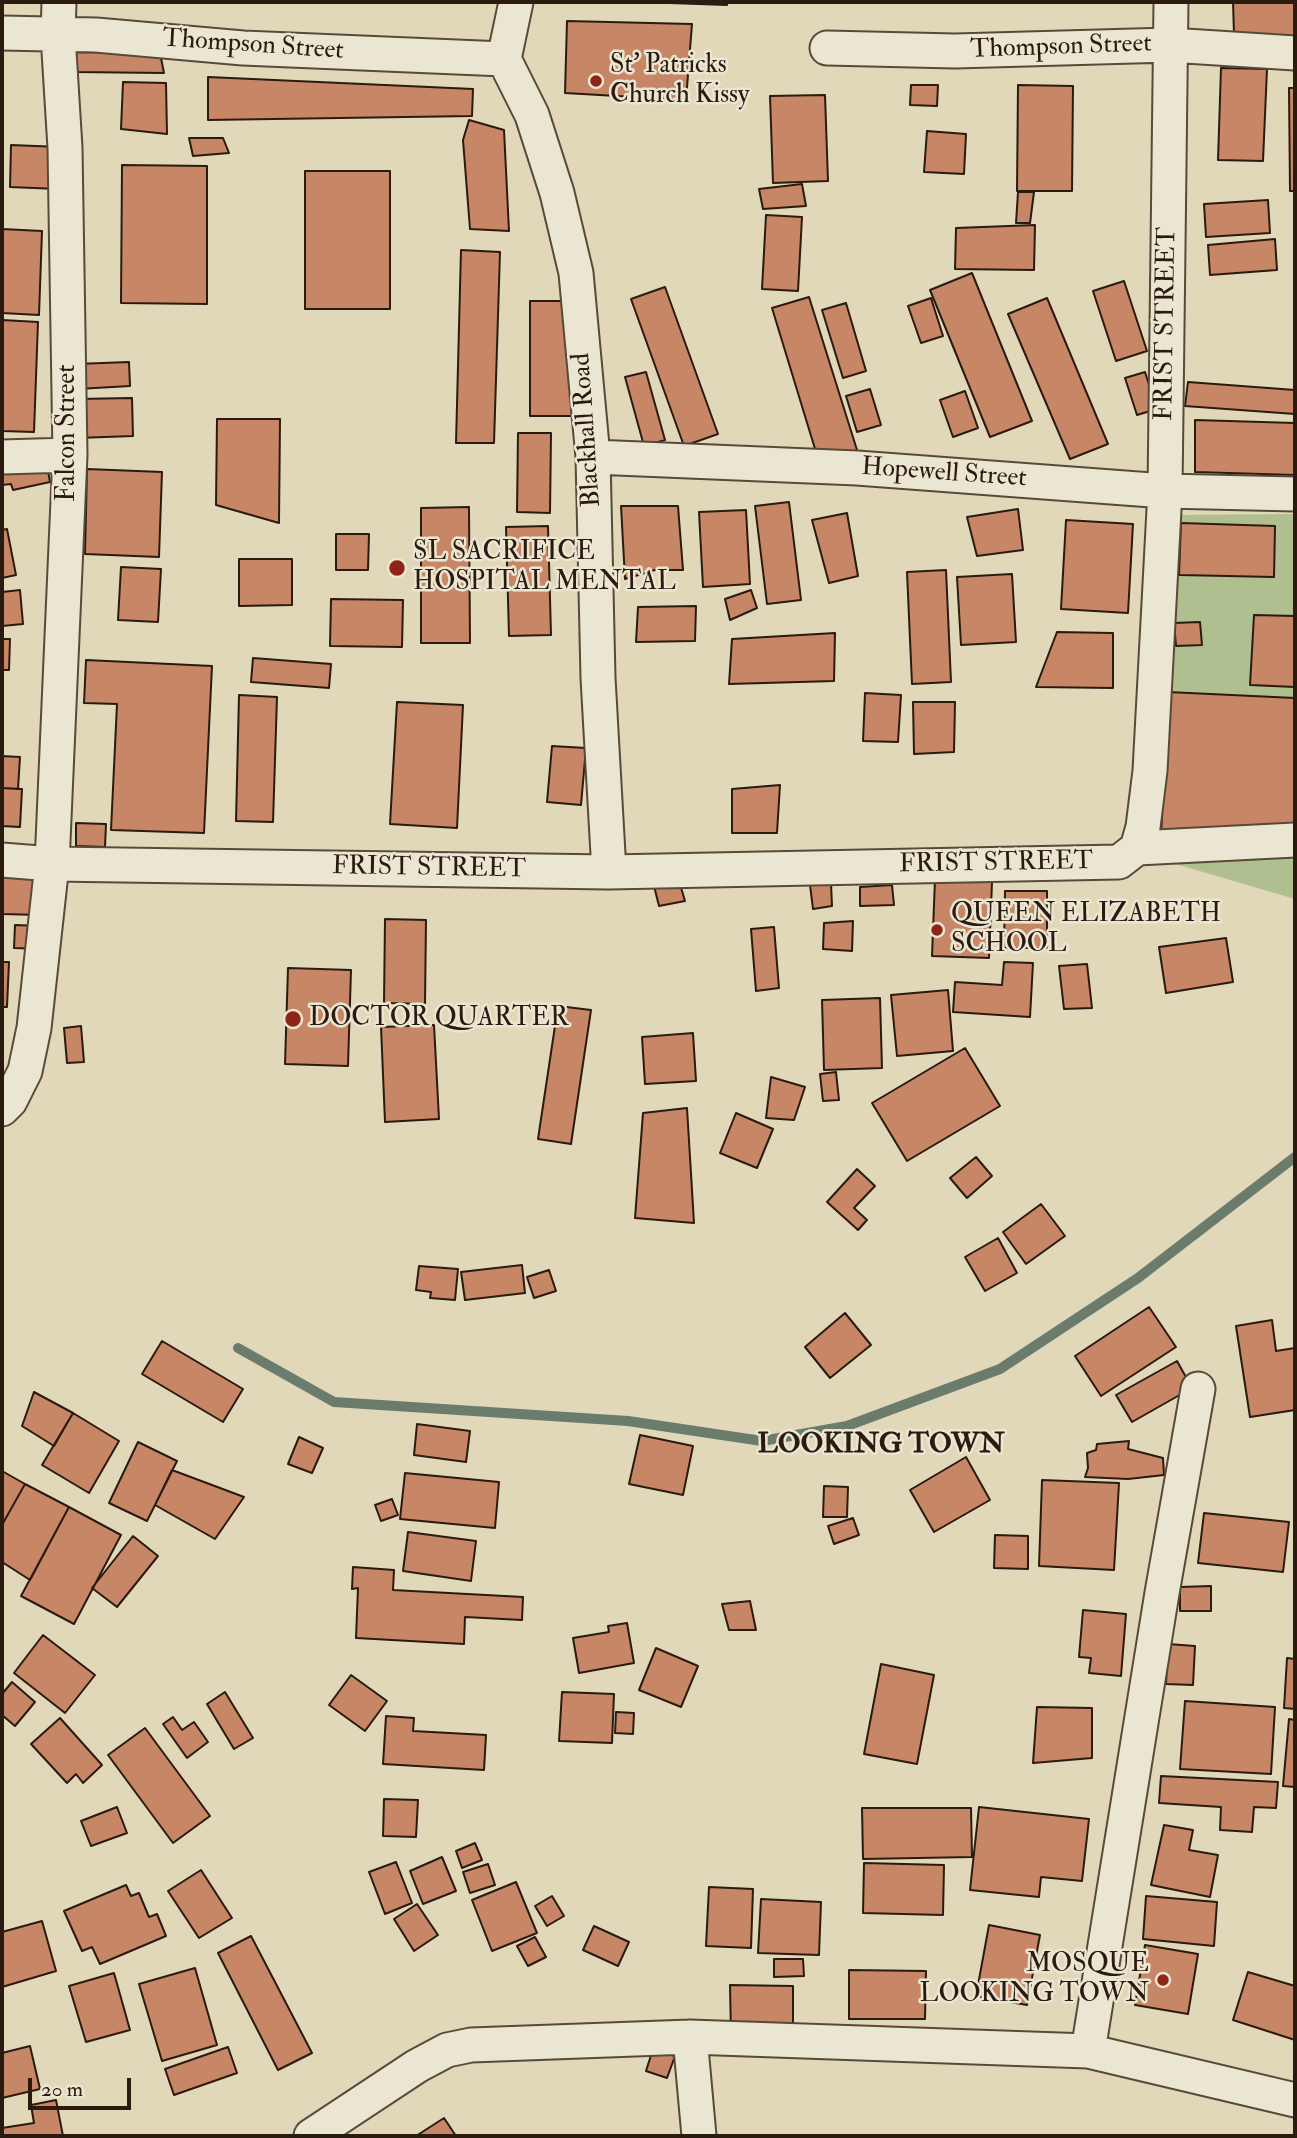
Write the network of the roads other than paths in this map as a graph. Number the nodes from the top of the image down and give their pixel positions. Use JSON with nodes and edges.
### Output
{"nodes":[{"id":1,"x":59,"y":2,"type":"edge"},
{"id":2,"x":516,"y":2,"type":"edge"},
{"id":3,"x":1171,"y":2,"type":"edge"},
{"id":4,"x":2,"y":33,"type":"edge"},
{"id":5,"x":58,"y":35,"type":"junction"},
{"id":6,"x":1170,"y":45,"type":"junction"},
{"id":7,"x":827,"y":48,"type":"dead end"},
{"id":8,"x":1295,"y":53,"type":"edge"},
{"id":9,"x":505,"y":59,"type":"junction"},
{"id":10,"x":70,"y":455,"type":"junction"},
{"id":11,"x":2,"y":457,"type":"edge"},
{"id":12,"x":593,"y":457,"type":"junction"},
{"id":13,"x":1165,"y":491,"type":"junction"},
{"id":14,"x":1295,"y":494,"type":"edge"},
{"id":15,"x":1295,"y":840,"type":"edge"},
{"id":16,"x":1137,"y":848,"type":"junction"},
{"id":17,"x":2,"y":860,"type":"edge"},
{"id":18,"x":52,"y":864,"type":"junction"},
{"id":19,"x":609,"y":872,"type":"junction"},
{"id":20,"x":2,"y":1109,"type":"edge"},
{"id":21,"x":1198,"y":1390,"type":"dead end"},
{"id":22,"x":690,"y":2037,"type":"junction"},
{"id":23,"x":1088,"y":2051,"type":"junction"},
{"id":24,"x":1295,"y":2100,"type":"edge"},
{"id":25,"x":311,"y":2136,"type":"edge"},
{"id":26,"x":699,"y":2136,"type":"edge"}],
"edges":[{"from":1,"to":5,"type":"street","name":"Falcon Street"},
{"from":2,"to":9,"type":"street"},
{"from":3,"to":6,"type":"street","name":"FRIST STREET"},
{"from":4,"to":5,"type":"street","name":"Thompson Street"},
{"from":5,"to":9,"type":"street","name":"Thompson Street"},
{"from":5,"to":10,"type":"street","name":"Falcon Street"},
{"from":6,"to":7,"type":"street","name":"Thompson Street"},
{"from":6,"to":8,"type":"street","name":"Thompson Street"},
{"from":6,"to":13,"type":"street","name":"FRIST STREET"},
{"from":9,"to":12,"type":"street","name":"Blackhall Road"},
{"from":10,"to":11,"type":"street"},
{"from":10,"to":18,"type":"street","name":"Falcon Street"},
{"from":12,"to":13,"type":"street","name":"Hopewell Street"},
{"from":12,"to":19,"type":"street","name":"Blackhall Road"},
{"from":13,"to":14,"type":"street","name":"Hopewell Street"},
{"from":13,"to":16,"type":"street","name":"FRIST STREET"},
{"from":15,"to":16,"type":"street"},
{"from":16,"to":19,"type":"street","name":"FRIST STREET"},
{"from":17,"to":18,"type":"street","name":"FRIST STREET"},
{"from":18,"to":19,"type":"street","name":"FRIST STREET"},
{"from":18,"to":20,"type":"street","name":"Falcon Street"},
{"from":21,"to":23,"type":"street"},
{"from":22,"to":23,"type":"street"},
{"from":22,"to":25,"type":"street"},
{"from":22,"to":26,"type":"street"},
{"from":23,"to":24,"type":"street"}]}
